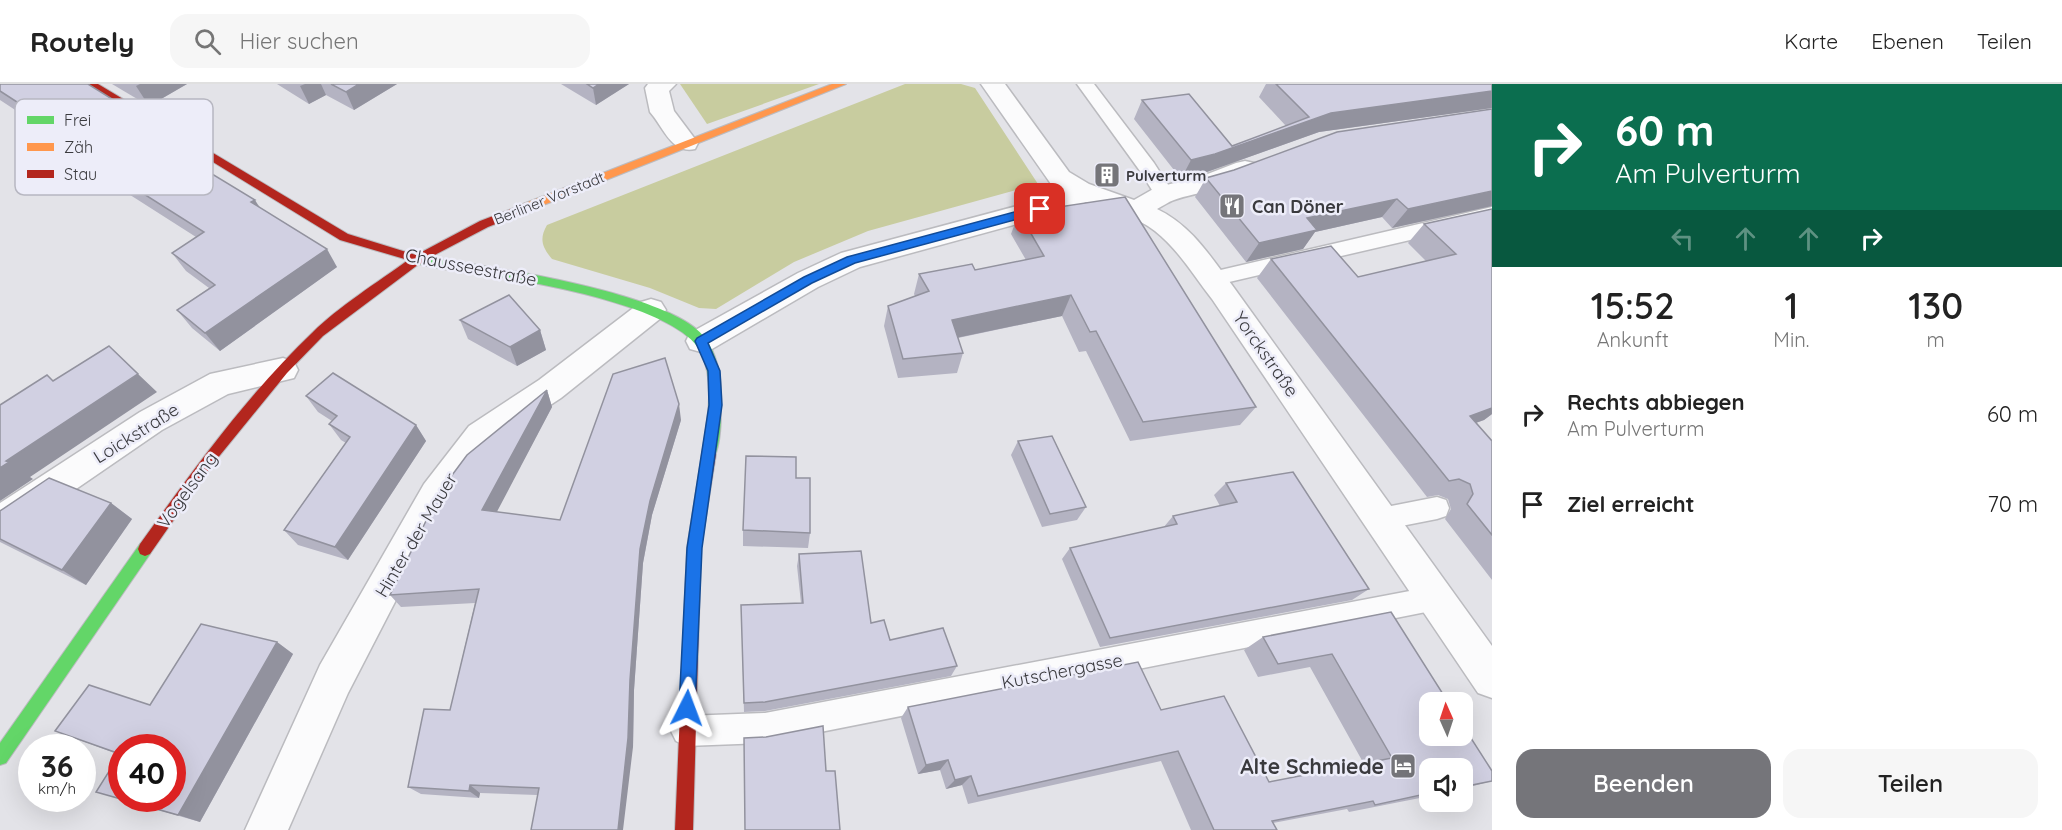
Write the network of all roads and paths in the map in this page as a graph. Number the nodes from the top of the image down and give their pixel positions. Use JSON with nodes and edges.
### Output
{"nodes":[{"id":1,"x":91,"y":84,"type":"edge"},
{"id":2,"x":664,"y":84,"type":"edge"},
{"id":3,"x":841,"y":84,"type":"edge"},
{"id":4,"x":993,"y":84,"type":"edge"},
{"id":5,"x":1085,"y":84,"type":"edge"},
{"id":6,"x":116,"y":99,"type":"edge"},
{"id":7,"x":686,"y":143,"type":"junction"},
{"id":8,"x":213,"y":158,"type":"edge"},
{"id":9,"x":1266,"y":161,"type":"edge"},
{"id":10,"x":1084,"y":192,"type":"junction"},
{"id":11,"x":1164,"y":194,"type":"junction"},
{"id":12,"x":1136,"y":210,"type":"junction"},
{"id":13,"x":1492,"y":214,"type":"edge"},
{"id":14,"x":416,"y":260,"type":"junction"},
{"id":15,"x":1212,"y":279,"type":"junction"},
{"id":16,"x":651,"y":310,"type":"junction"},
{"id":17,"x":701,"y":341,"type":"junction"},
{"id":18,"x":283,"y":370,"type":"junction"},
{"id":19,"x":1437,"y":508,"type":"dead end"},
{"id":20,"x":1381,"y":519,"type":"junction"},
{"id":21,"x":0,"y":522,"type":"edge"},
{"id":22,"x":1436,"y":598,"type":"junction"},
{"id":23,"x":1492,"y":679,"type":"edge"},
{"id":24,"x":686,"y":731,"type":"junction"},
{"id":25,"x":0,"y":758,"type":"edge"},
{"id":26,"x":266,"y":830,"type":"edge"},
{"id":27,"x":684,"y":830,"type":"edge"}],
"edges":[{"from":1,"to":6,"type":"street","name":"Chausseestraße"},
{"from":2,"to":7,"type":"street"},
{"from":3,"to":7,"type":"street","name":"Berliner Vorstadt"},
{"from":4,"to":10,"type":"street","name":"Yorckstraße"},
{"from":5,"to":11,"type":"lane"},
{"from":7,"to":14,"type":"street","name":"Berliner Vorstadt"},
{"from":8,"to":14,"type":"street","name":"Chausseestraße"},
{"from":9,"to":11,"type":"street"},
{"from":10,"to":12,"type":"street","name":"Yorckstraße"},
{"from":10,"to":17,"type":"street"},
{"from":11,"to":12,"type":"street"},
{"from":12,"to":15,"type":"street","name":"Yorckstraße"},
{"from":13,"to":15,"type":"lane"},
{"from":14,"to":16,"type":"street","name":"Chausseestraße"},
{"from":14,"to":18,"type":"street","name":"Vogelsang"},
{"from":15,"to":20,"type":"street","name":"Yorckstraße"},
{"from":16,"to":17,"type":"street","name":"Chausseestraße"},
{"from":16,"to":26,"type":"street","name":"Hinter der Mauer"},
{"from":17,"to":24,"type":"street"},
{"from":18,"to":21,"type":"street","name":"Loickstraße"},
{"from":18,"to":25,"type":"street","name":"Vogelsang"},
{"from":19,"to":20,"type":"lane"},
{"from":20,"to":22,"type":"street","name":"Yorckstraße"},
{"from":22,"to":23,"type":"street","name":"Yorckstraße"},
{"from":22,"to":24,"type":"lane","name":"Kutschergasse"},
{"from":24,"to":27,"type":"street"}]}
